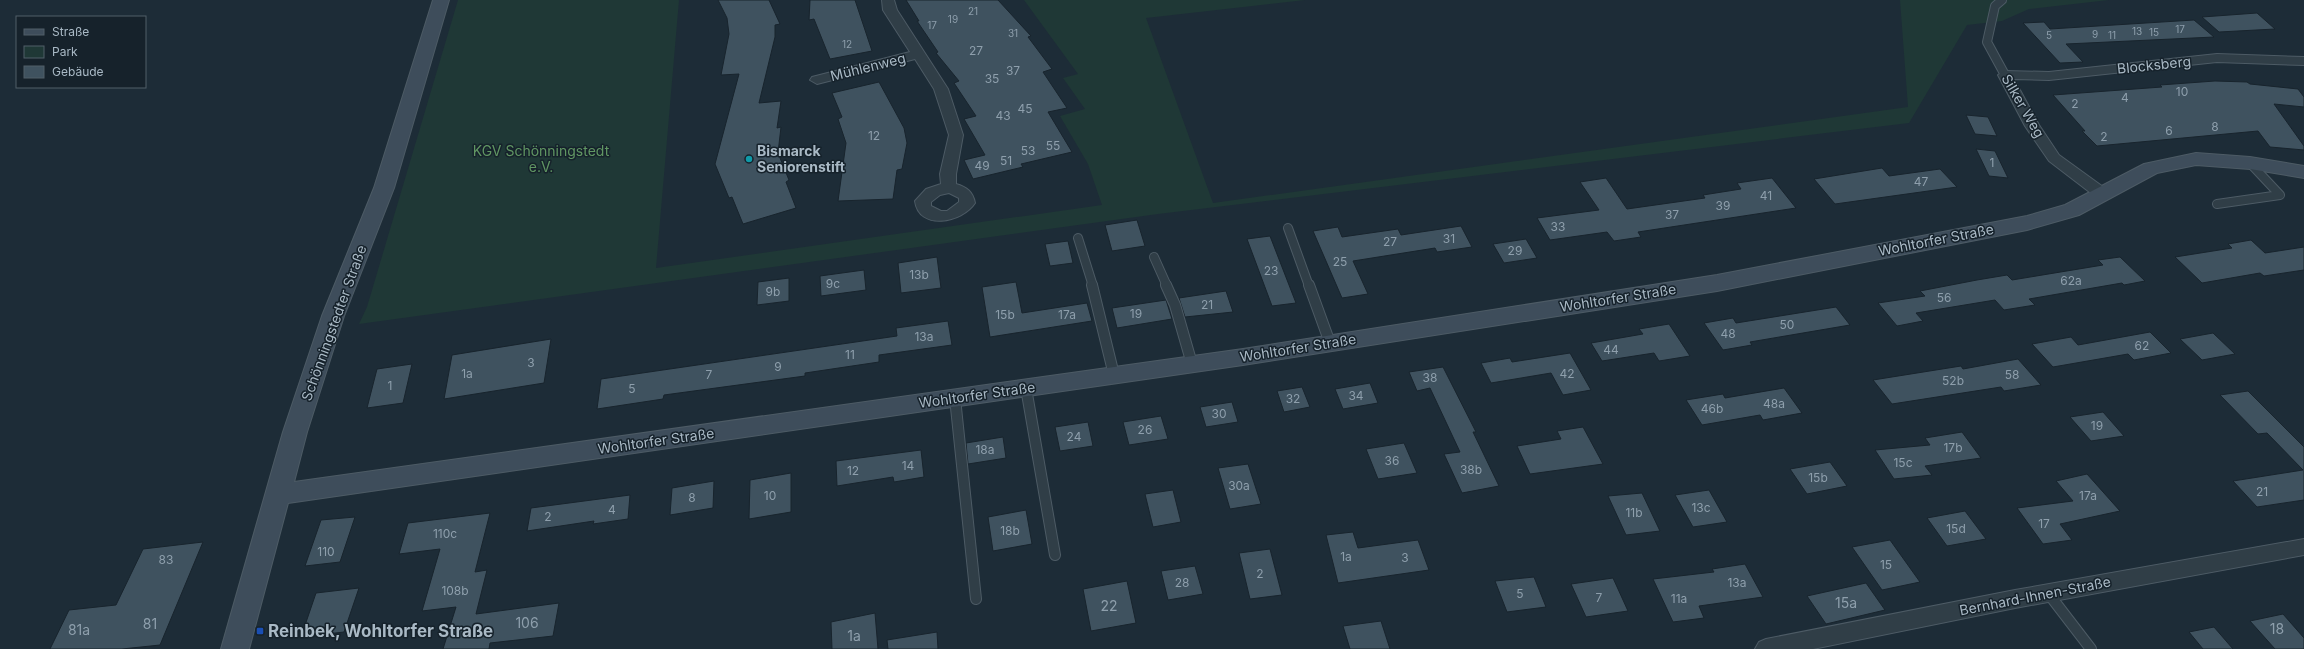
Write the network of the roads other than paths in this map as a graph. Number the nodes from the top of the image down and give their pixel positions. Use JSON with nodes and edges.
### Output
{"nodes":[{"id":1,"x":441,"y":0,"type":"edge"},
{"id":2,"x":888,"y":0,"type":"edge"},
{"id":3,"x":2002,"y":0,"type":"edge"},
{"id":4,"x":920,"y":54,"type":"junction"},
{"id":5,"x":2304,"y":61,"type":"edge"},
{"id":6,"x":2005,"y":75,"type":"junction"},
{"id":7,"x":817,"y":80,"type":"dead end"},
{"id":8,"x":2250,"y":163,"type":"junction"},
{"id":9,"x":2304,"y":172,"type":"edge"},
{"id":10,"x":949,"y":188,"type":"dead end"},
{"id":11,"x":2101,"y":193,"type":"junction"},
{"id":12,"x":2216,"y":204,"type":"dead end"},
{"id":13,"x":1288,"y":228,"type":"dead end"},
{"id":14,"x":1078,"y":238,"type":"dead end"},
{"id":15,"x":1154,"y":257,"type":"dead end"},
{"id":16,"x":1330,"y":343,"type":"junction"},
{"id":17,"x":1192,"y":364,"type":"junction"},
{"id":18,"x":1114,"y":375,"type":"junction"},
{"id":19,"x":1026,"y":388,"type":"junction"},
{"id":20,"x":955,"y":398,"type":"junction"},
{"id":21,"x":277,"y":494,"type":"junction"},
{"id":22,"x":2304,"y":547,"type":"edge"},
{"id":23,"x":1056,"y":555,"type":"dead end"},
{"id":24,"x":2048,"y":593,"type":"junction"},
{"id":25,"x":976,"y":599,"type":"dead end"},
{"id":26,"x":234,"y":649,"type":"edge"},
{"id":27,"x":1766,"y":649,"type":"edge"},
{"id":28,"x":2092,"y":649,"type":"edge"}],
"edges":[{"from":1,"to":21,"type":"street","name":"Schönningstedter Straße"},
{"from":2,"to":4,"type":"street","name":"Mühlenweg"},
{"from":3,"to":6,"type":"lane","name":"Silker Weg"},
{"from":4,"to":7,"type":"street","name":"Mühlenweg"},
{"from":4,"to":10,"type":"street","name":"Mühlenweg"},
{"from":5,"to":6,"type":"street","name":"Blocksberg"},
{"from":6,"to":11,"type":"street","name":"Silker Weg"},
{"from":8,"to":9,"type":"street","name":"Wohltorfer Straße"},
{"from":8,"to":11,"type":"street","name":"Wohltorfer Straße"},
{"from":8,"to":12,"type":"lane"},
{"from":11,"to":16,"type":"street","name":"Wohltorfer Straße"},
{"from":13,"to":16,"type":"lane"},
{"from":14,"to":18,"type":"lane"},
{"from":15,"to":17,"type":"lane"},
{"from":16,"to":17,"type":"street","name":"Wohltorfer Straße"},
{"from":17,"to":18,"type":"street","name":"Wohltorfer Straße"},
{"from":18,"to":19,"type":"street","name":"Wohltorfer Straße"},
{"from":19,"to":20,"type":"street","name":"Wohltorfer Straße"},
{"from":19,"to":23,"type":"lane"},
{"from":20,"to":21,"type":"street","name":"Wohltorfer Straße"},
{"from":20,"to":25,"type":"lane"},
{"from":21,"to":26,"type":"street","name":"Schönningstedter Straße"},
{"from":22,"to":24,"type":"street","name":"Bernhard-Ihnen-Straße"},
{"from":24,"to":27,"type":"street","name":"Bernhard-Ihnen-Straße"},
{"from":24,"to":28,"type":"lane"}]}
